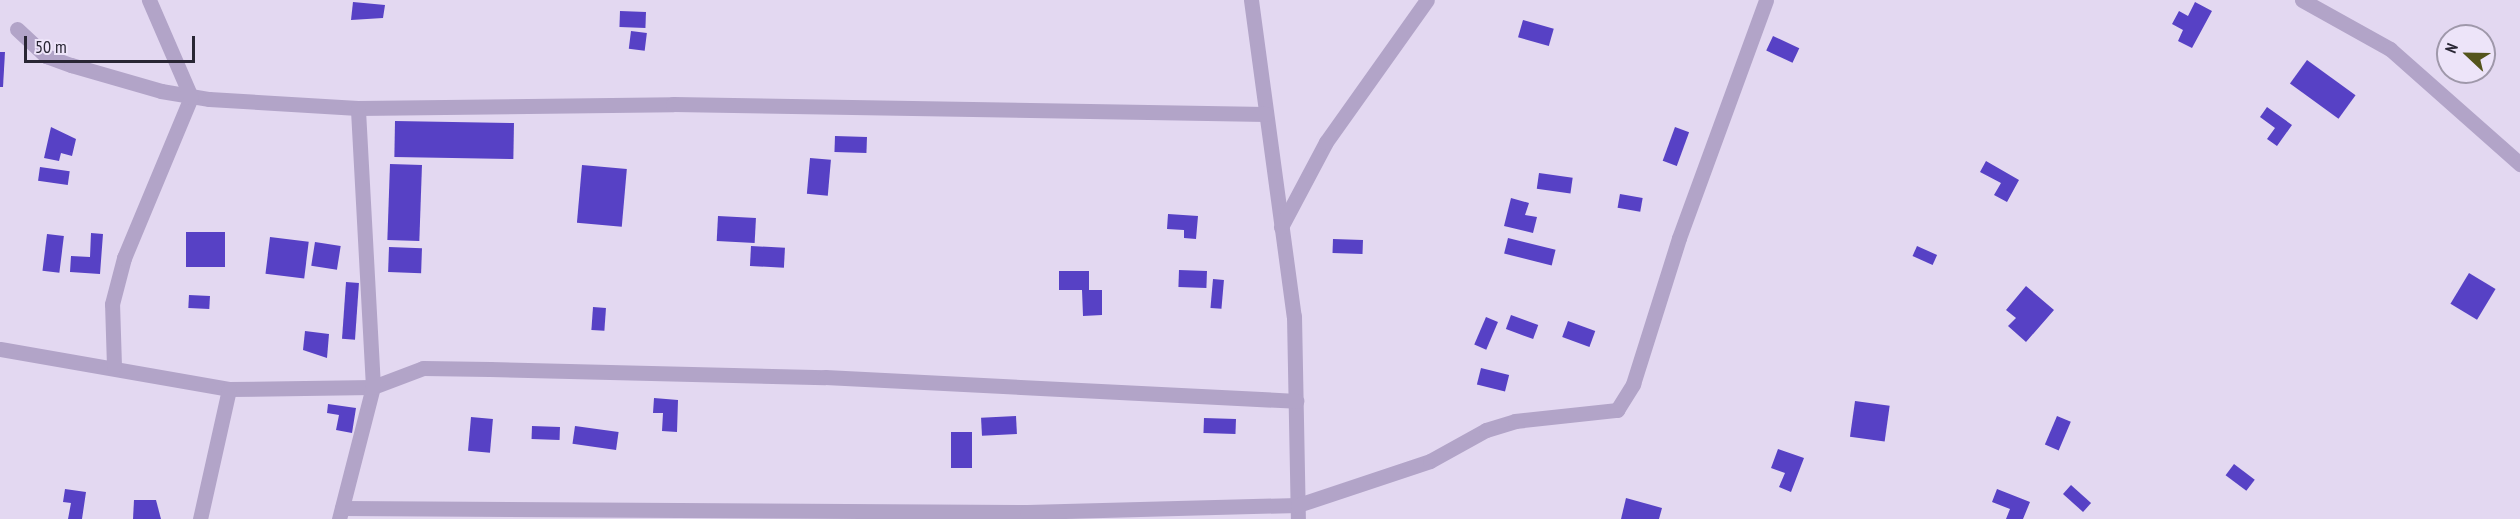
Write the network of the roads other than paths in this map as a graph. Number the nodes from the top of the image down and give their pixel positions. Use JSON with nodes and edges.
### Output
{"nodes":[{"id":1,"x":149,"y":0,"type":"edge"},
{"id":2,"x":1251,"y":0,"type":"edge"},
{"id":3,"x":1427,"y":0,"type":"edge"},
{"id":4,"x":1766,"y":0,"type":"edge"},
{"id":5,"x":2302,"y":0,"type":"edge"},
{"id":6,"x":17,"y":29,"type":"dead end"},
{"id":7,"x":190,"y":97,"type":"junction"},
{"id":8,"x":358,"y":108,"type":"junction"},
{"id":9,"x":1266,"y":114,"type":"junction"},
{"id":10,"x":2520,"y":164,"type":"edge"},
{"id":11,"x":1281,"y":227,"type":"junction"},
{"id":12,"x":0,"y":349,"type":"edge"},
{"id":13,"x":114,"y":366,"type":"junction"},
{"id":14,"x":373,"y":387,"type":"junction"},
{"id":15,"x":229,"y":389,"type":"junction"},
{"id":16,"x":1296,"y":401,"type":"junction"},
{"id":17,"x":1298,"y":512,"type":"edge"},
{"id":18,"x":340,"y":513,"type":"edge"},
{"id":19,"x":200,"y":519,"type":"edge"}],
"edges":[{"from":1,"to":7,"type":"street"},
{"from":2,"to":9,"type":"street"},
{"from":3,"to":11,"type":"street"},
{"from":4,"to":17,"type":"street"},
{"from":5,"to":10,"type":"street"},
{"from":6,"to":7,"type":"street"},
{"from":7,"to":8,"type":"street"},
{"from":7,"to":13,"type":"street"},
{"from":8,"to":9,"type":"street"},
{"from":8,"to":14,"type":"street"},
{"from":9,"to":11,"type":"street"},
{"from":11,"to":16,"type":"street"},
{"from":12,"to":13,"type":"street"},
{"from":13,"to":15,"type":"street"},
{"from":14,"to":15,"type":"street"},
{"from":14,"to":16,"type":"street"},
{"from":14,"to":18,"type":"street"},
{"from":15,"to":19,"type":"street"},
{"from":16,"to":17,"type":"street"},
{"from":17,"to":18,"type":"street"}]}
